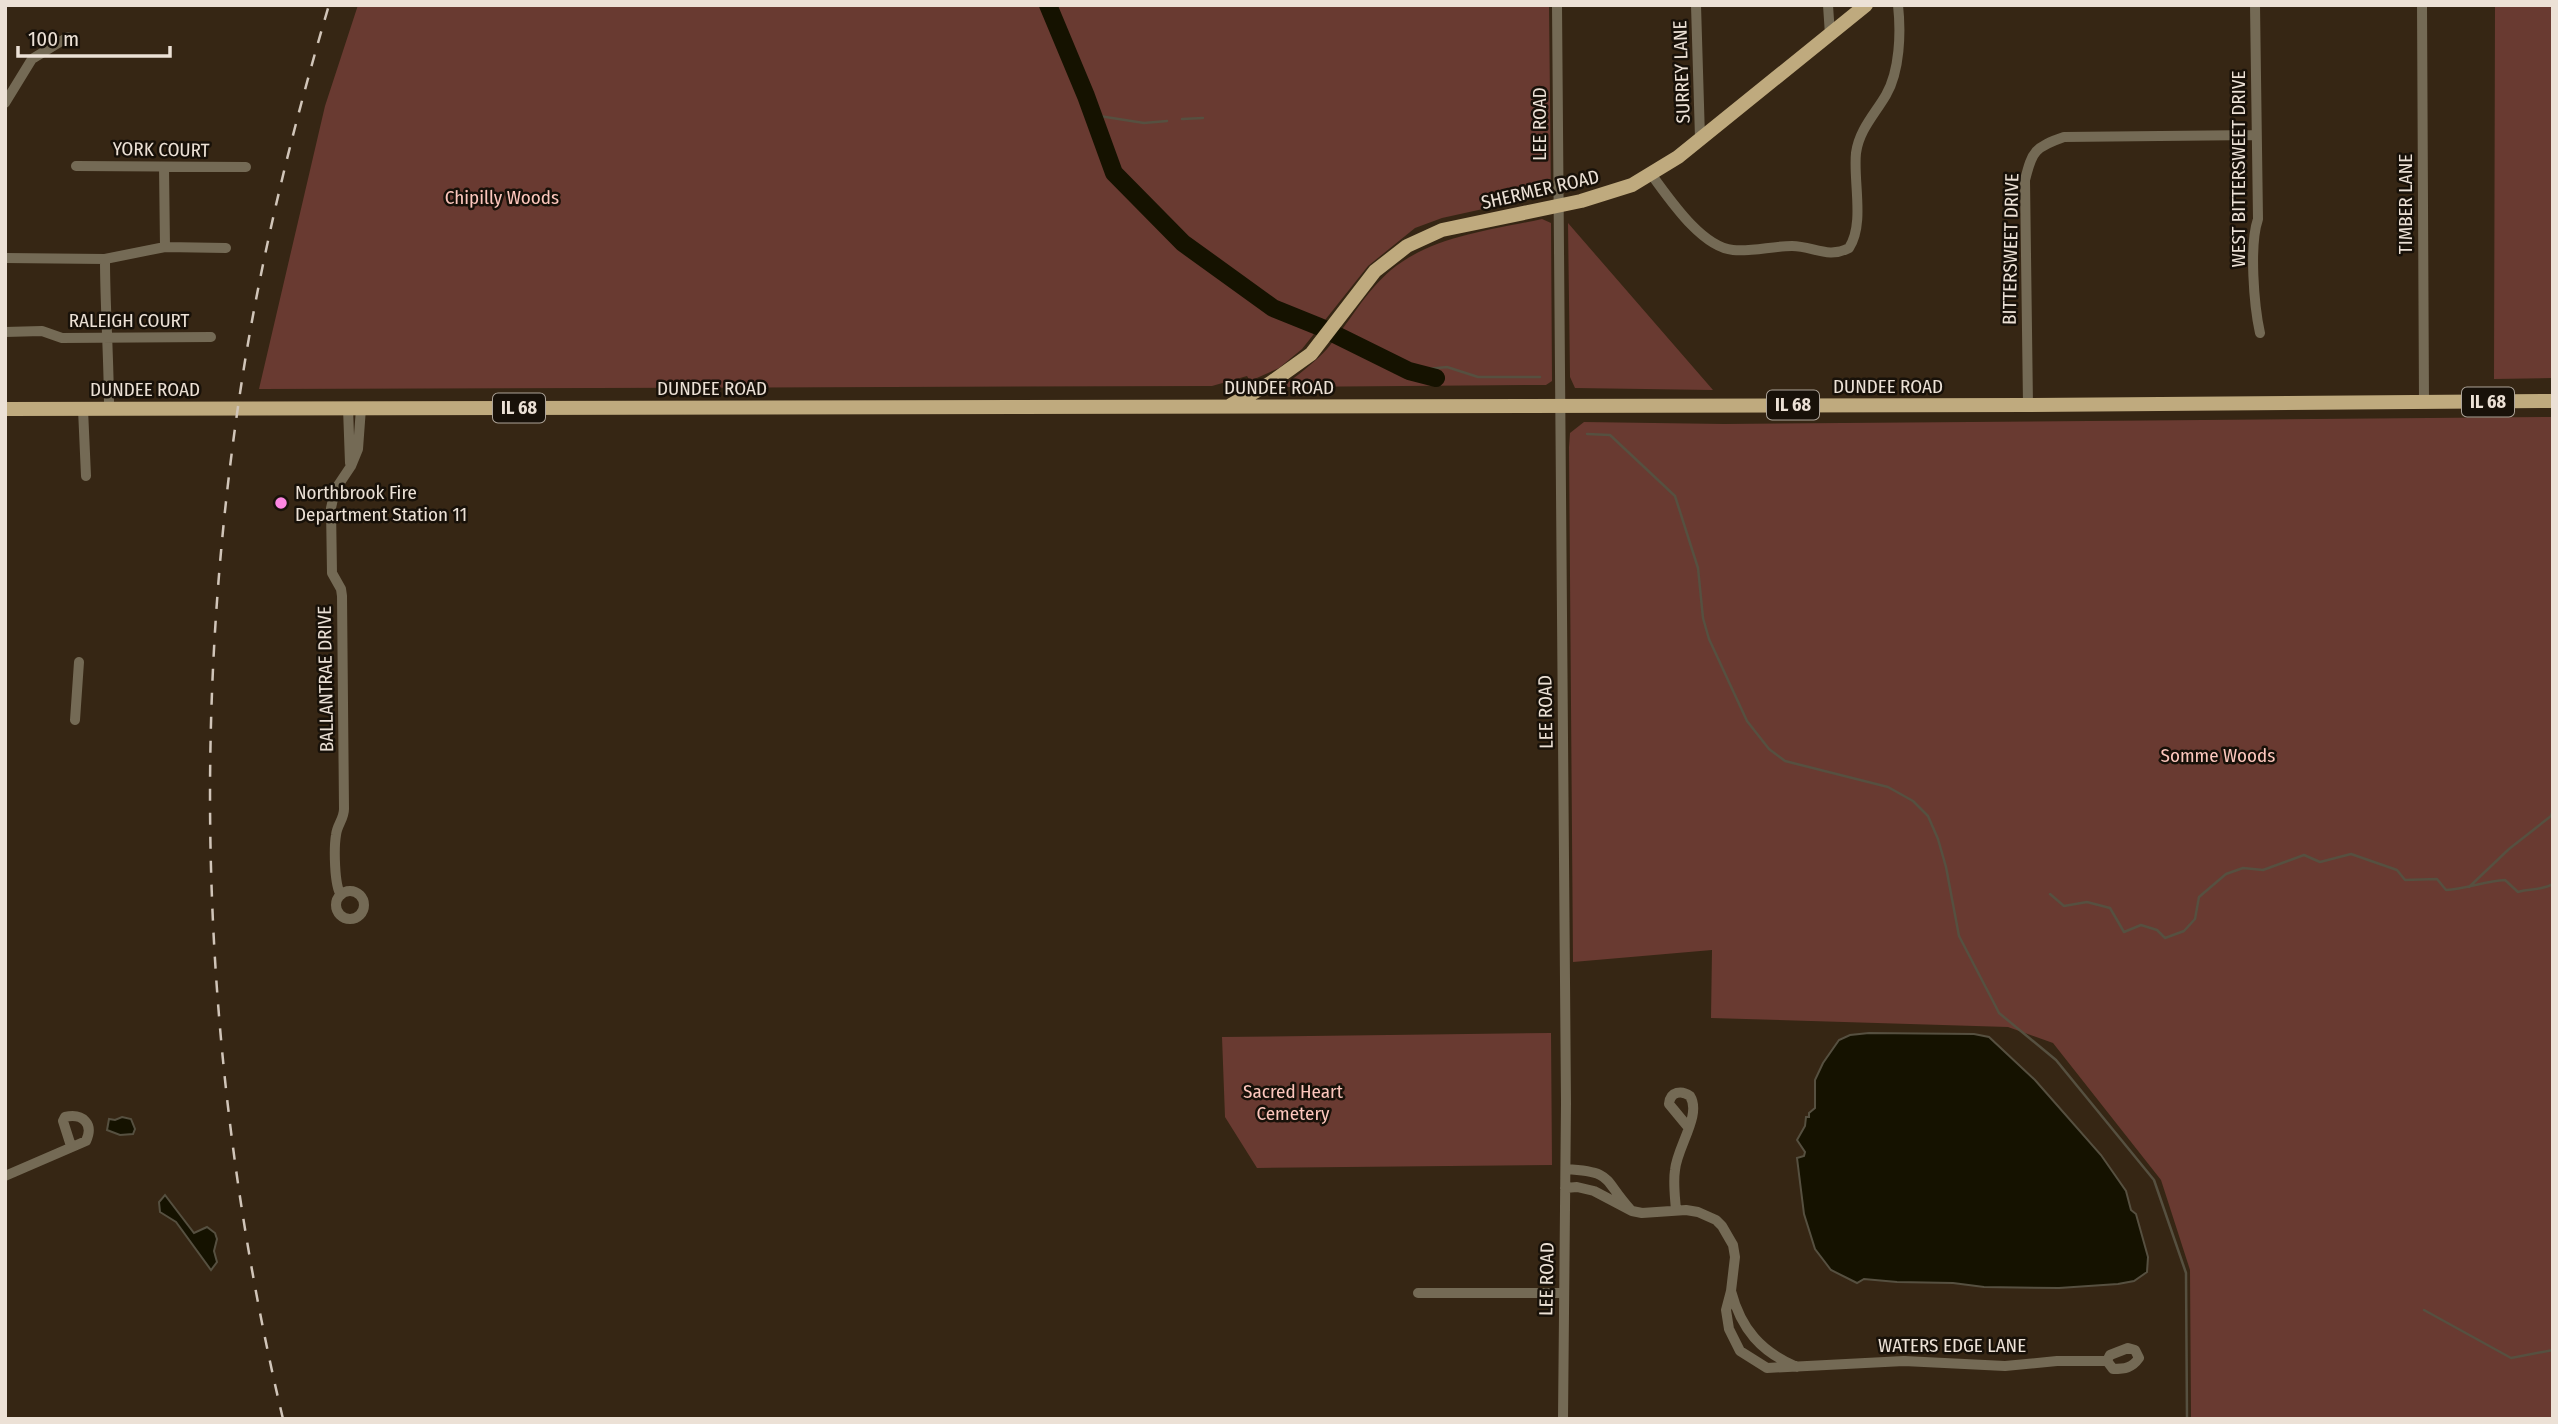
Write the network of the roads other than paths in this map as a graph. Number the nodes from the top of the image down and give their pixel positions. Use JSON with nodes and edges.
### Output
{"nodes":[{"id":1,"x":1557,"y":5,"type":"edge"},
{"id":2,"x":1696,"y":5,"type":"edge"},
{"id":3,"x":1828,"y":5,"type":"edge"},
{"id":4,"x":1866,"y":5,"type":"edge"},
{"id":5,"x":1898,"y":5,"type":"edge"},
{"id":6,"x":2255,"y":5,"type":"edge"},
{"id":7,"x":2422,"y":5,"type":"edge"},
{"id":8,"x":1830,"y":35,"type":"junction"},
{"id":9,"x":68,"y":37,"type":"dead end"},
{"id":10,"x":5,"y":103,"type":"edge"},
{"id":11,"x":2256,"y":135,"type":"junction"},
{"id":12,"x":1700,"y":138,"type":"junction"},
{"id":13,"x":76,"y":166,"type":"dead end"},
{"id":14,"x":163,"y":167,"type":"junction"},
{"id":15,"x":246,"y":167,"type":"dead end"},
{"id":16,"x":1651,"y":174,"type":"junction"},
{"id":17,"x":1557,"y":206,"type":"junction"},
{"id":18,"x":165,"y":247,"type":"junction"},
{"id":19,"x":226,"y":248,"type":"dead end"},
{"id":20,"x":5,"y":258,"type":"edge"},
{"id":21,"x":105,"y":259,"type":"junction"},
{"id":22,"x":5,"y":332,"type":"edge"},
{"id":23,"x":2260,"y":333,"type":"dead end"},
{"id":24,"x":211,"y":337,"type":"dead end"},
{"id":25,"x":107,"y":338,"type":"junction"},
{"id":26,"x":2553,"y":401,"type":"edge"},
{"id":27,"x":2424,"y":402,"type":"junction"},
{"id":28,"x":1559,"y":405,"type":"junction"},
{"id":29,"x":2028,"y":405,"type":"junction"},
{"id":30,"x":1229,"y":406,"type":"junction"},
{"id":31,"x":354,"y":408,"type":"junction"},
{"id":32,"x":5,"y":409,"type":"edge"},
{"id":33,"x":83,"y":409,"type":"junction"},
{"id":34,"x":109,"y":409,"type":"junction"},
{"id":35,"x":86,"y":476,"type":"dead end"},
{"id":36,"x":79,"y":662,"type":"dead end"},
{"id":37,"x":75,"y":720,"type":"dead end"},
{"id":38,"x":341,"y":895,"type":"dead end"},
{"id":39,"x":1688,"y":1127,"type":"dead end"},
{"id":40,"x":71,"y":1146,"type":"dead end"},
{"id":41,"x":1566,"y":1170,"type":"junction"},
{"id":42,"x":5,"y":1176,"type":"edge"},
{"id":43,"x":1564,"y":1188,"type":"junction"},
{"id":44,"x":1676,"y":1210,"type":"junction"},
{"id":45,"x":1632,"y":1211,"type":"junction"},
{"id":46,"x":1731,"y":1291,"type":"junction"},
{"id":47,"x":1418,"y":1293,"type":"dead end"},
{"id":48,"x":1563,"y":1293,"type":"junction"},
{"id":49,"x":2107,"y":1361,"type":"dead end"},
{"id":50,"x":1797,"y":1367,"type":"junction"},
{"id":51,"x":1563,"y":1419,"type":"edge"}],
"edges":[{"from":1,"to":17,"type":"street","name":"LEE ROAD"},
{"from":2,"to":12,"type":"street","name":"SURREY LANE"},
{"from":3,"to":8,"type":"street"},
{"from":4,"to":8,"type":"main road","name":"SHERMER ROAD"},
{"from":5,"to":16,"type":"street"},
{"from":6,"to":11,"type":"street","name":"WEST BITTERSWEET DRIVE"},
{"from":7,"to":27,"type":"street","name":"TIMBER LANE"},
{"from":8,"to":12,"type":"main road","name":"SHERMER ROAD"},
{"from":9,"to":10,"type":"street"},
{"from":11,"to":23,"type":"street","name":"WEST BITTERSWEET DRIVE"},
{"from":11,"to":29,"type":"street","name":"BITTERSWEET DRIVE"},
{"from":12,"to":16,"type":"main road","name":"SHERMER ROAD"},
{"from":13,"to":14,"type":"street","name":"YORK COURT"},
{"from":14,"to":15,"type":"street","name":"YORK COURT"},
{"from":14,"to":18,"type":"street"},
{"from":16,"to":17,"type":"main road","name":"SHERMER ROAD"},
{"from":17,"to":28,"type":"street","name":"LEE ROAD"},
{"from":17,"to":30,"type":"main road","name":"SHERMER ROAD"},
{"from":18,"to":19,"type":"street"},
{"from":18,"to":21,"type":"street"},
{"from":20,"to":21,"type":"street"},
{"from":21,"to":25,"type":"street"},
{"from":22,"to":25,"type":"street","name":"RALEIGH COURT"},
{"from":24,"to":25,"type":"street","name":"RALEIGH COURT"},
{"from":25,"to":34,"type":"street"},
{"from":26,"to":27,"type":"main road","name":"DUNDEE ROAD","number":"IL 68"},
{"from":27,"to":29,"type":"main road","name":"DUNDEE ROAD","number":"IL 68"},
{"from":28,"to":29,"type":"main road","name":"DUNDEE ROAD","number":"IL 68"},
{"from":28,"to":30,"type":"main road","name":"DUNDEE ROAD","number":"IL 68"},
{"from":28,"to":41,"type":"street","name":"LEE ROAD"},
{"from":30,"to":31,"type":"main road","name":"DUNDEE ROAD","number":"IL 68"},
{"from":31,"to":34,"type":"main road","name":"DUNDEE ROAD","number":"IL 68"},
{"from":31,"to":38,"type":"street","name":"BALLANTRAE DRIVE"},
{"from":32,"to":33,"type":"main road","name":"DUNDEE ROAD","number":"IL 68"},
{"from":33,"to":34,"type":"main road","name":"DUNDEE ROAD","number":"IL 68"},
{"from":33,"to":35,"type":"street"},
{"from":36,"to":37,"type":"street"},
{"from":39,"to":44,"type":"street"},
{"from":40,"to":42,"type":"street"},
{"from":41,"to":43,"type":"street","name":"LEE ROAD"},
{"from":41,"to":45,"type":"street"},
{"from":43,"to":45,"type":"street","name":"WATERS EDGE LANE"},
{"from":43,"to":48,"type":"street","name":"LEE ROAD"},
{"from":44,"to":45,"type":"street","name":"WATERS EDGE LANE"},
{"from":44,"to":46,"type":"street","name":"WATERS EDGE LANE"},
{"from":46,"to":50,"type":"street","name":"WATERS EDGE LANE"},
{"from":46,"to":50,"type":"street","name":"WATERS EDGE LANE"},
{"from":47,"to":48,"type":"street"},
{"from":48,"to":51,"type":"street","name":"LEE ROAD"},
{"from":49,"to":50,"type":"street","name":"WATERS EDGE LANE"}]}
